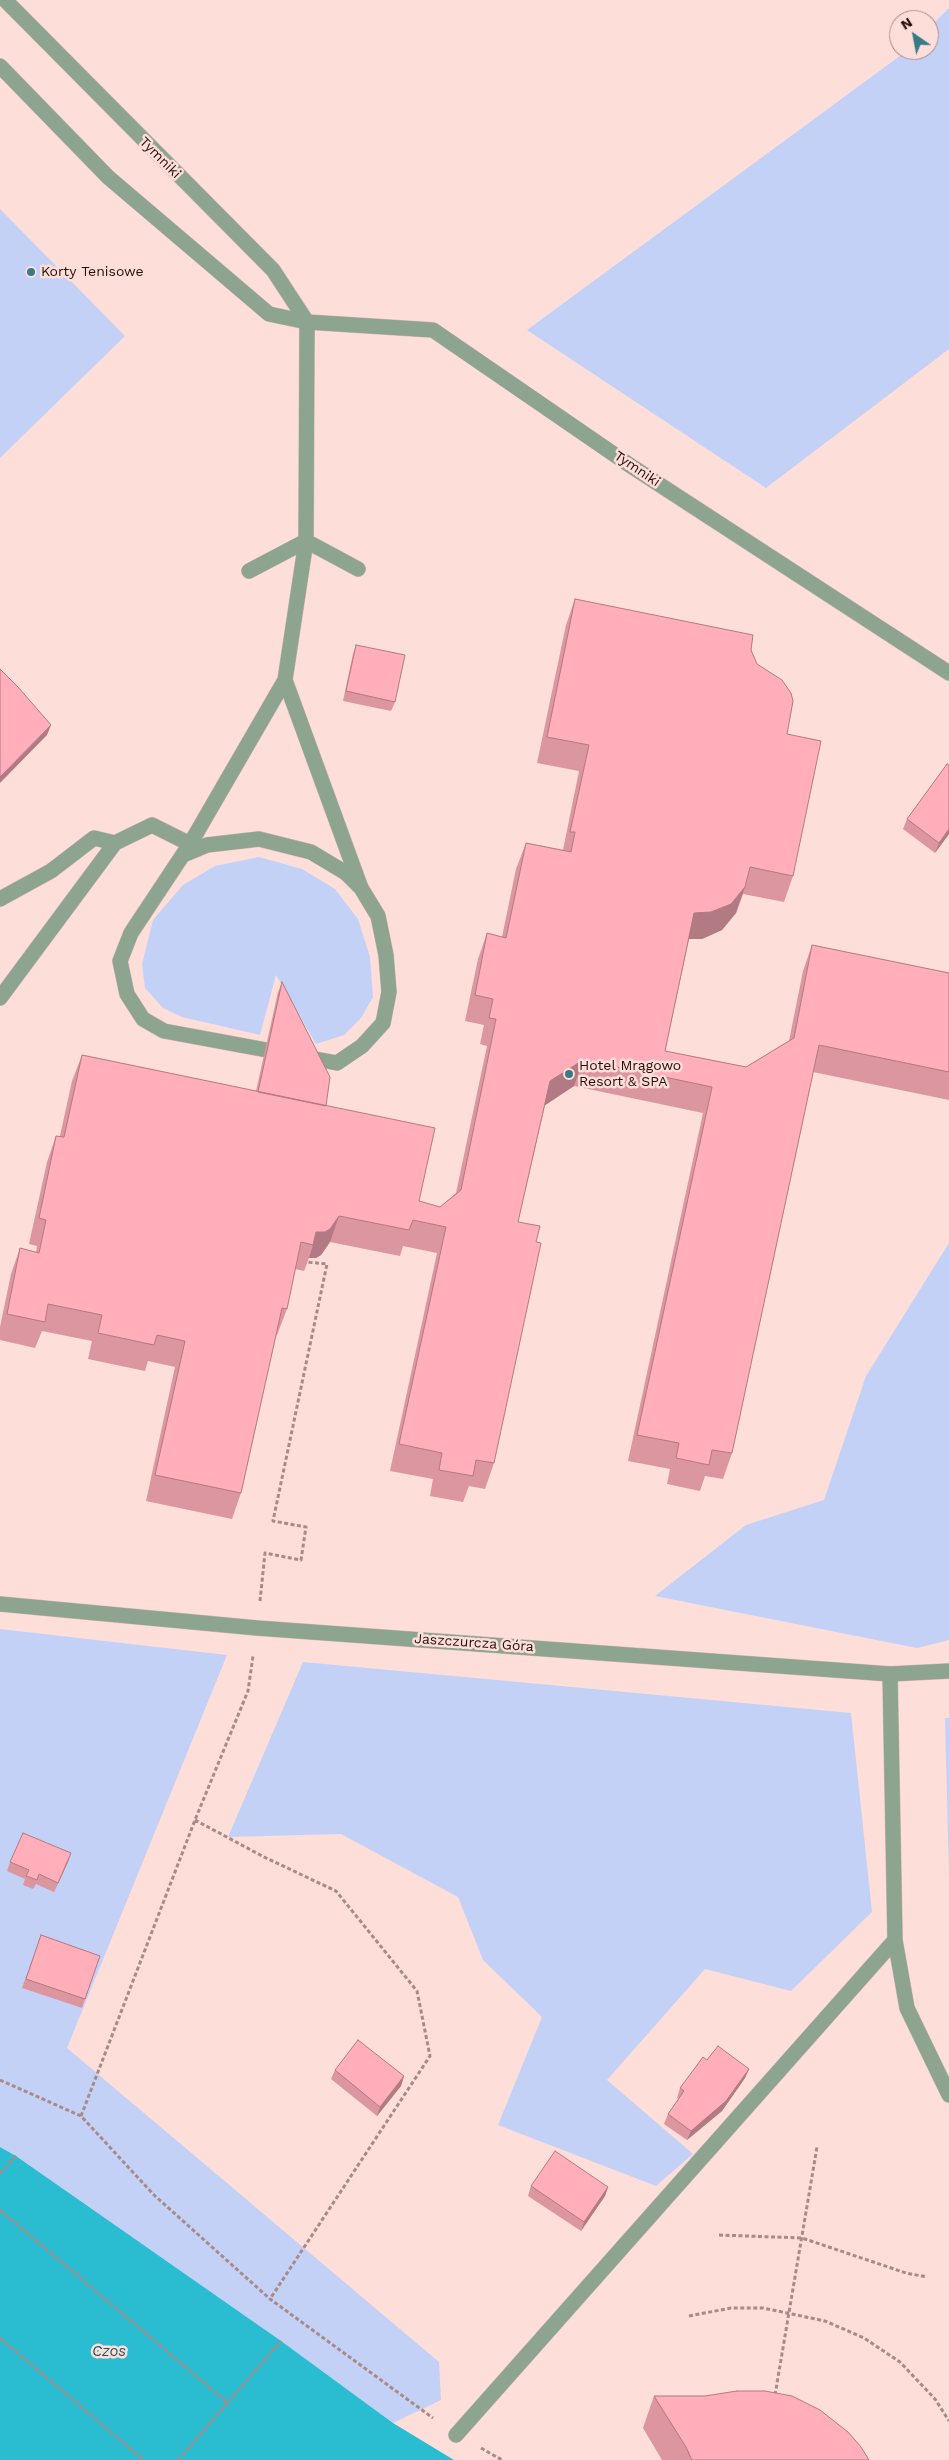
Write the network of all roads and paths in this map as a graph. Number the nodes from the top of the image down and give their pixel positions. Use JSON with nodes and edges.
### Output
{"nodes":[{"id":1,"x":5,"y":0,"type":"edge"},
{"id":2,"x":0,"y":66,"type":"edge"},
{"id":3,"x":307,"y":322,"type":"junction"},
{"id":4,"x":306,"y":541,"type":"junction"},
{"id":5,"x":358,"y":569,"type":"dead end"},
{"id":6,"x":249,"y":571,"type":"dead end"},
{"id":7,"x":949,"y":673,"type":"edge"},
{"id":8,"x":285,"y":680,"type":"junction"},
{"id":9,"x":115,"y":843,"type":"junction"},
{"id":10,"x":187,"y":849,"type":"junction"},
{"id":11,"x":362,"y":888,"type":"junction"},
{"id":12,"x":0,"y":899,"type":"edge"},
{"id":13,"x":0,"y":998,"type":"edge"},
{"id":14,"x":306,"y":1262,"type":"edge"},
{"id":15,"x":262,"y":1582,"type":"dead end"},
{"id":16,"x":0,"y":1604,"type":"edge"},
{"id":17,"x":949,"y":1671,"type":"edge"},
{"id":18,"x":890,"y":1674,"type":"junction"},
{"id":19,"x":248,"y":1691,"type":"dead end"},
{"id":20,"x":195,"y":1820,"type":"junction"},
{"id":21,"x":895,"y":1940,"type":"junction"},
{"id":22,"x":0,"y":2080,"type":"edge"},
{"id":23,"x":949,"y":2095,"type":"edge"},
{"id":24,"x":81,"y":2116,"type":"junction"},
{"id":25,"x":817,"y":2147,"type":"dead end"},
{"id":26,"x":16,"y":2156,"type":"dead end"},
{"id":27,"x":0,"y":2173,"type":"edge"},
{"id":28,"x":0,"y":2210,"type":"edge"},
{"id":29,"x":719,"y":2235,"type":"dead end"},
{"id":30,"x":802,"y":2238,"type":"junction"},
{"id":31,"x":927,"y":2277,"type":"dead end"},
{"id":32,"x":270,"y":2299,"type":"junction"},
{"id":33,"x":789,"y":2313,"type":"junction"},
{"id":34,"x":689,"y":2316,"type":"dead end"},
{"id":35,"x":0,"y":2338,"type":"edge"},
{"id":36,"x":281,"y":2341,"type":"dead end"},
{"id":37,"x":228,"y":2403,"type":"junction"},
{"id":38,"x":774,"y":2404,"type":"edge"},
{"id":39,"x":949,"y":2421,"type":"edge"},
{"id":40,"x":456,"y":2435,"type":"joint"},
{"id":41,"x":144,"y":2460,"type":"edge"},
{"id":42,"x":178,"y":2460,"type":"edge"}],
"edges":[{"from":1,"to":3,"type":"street","name":"Tymniki"},
{"from":2,"to":3,"type":"street","name":"Tymniki"},
{"from":3,"to":4,"type":"street"},
{"from":3,"to":7,"type":"street","name":"Tymniki"},
{"from":4,"to":5,"type":"street"},
{"from":4,"to":6,"type":"street"},
{"from":4,"to":8,"type":"street"},
{"from":8,"to":10,"type":"street"},
{"from":8,"to":11,"type":"street"},
{"from":9,"to":10,"type":"street"},
{"from":9,"to":12,"type":"street"},
{"from":9,"to":13,"type":"street"},
{"from":10,"to":11,"type":"street"},
{"from":10,"to":11,"type":"street"},
{"from":14,"to":15,"type":"path"},
{"from":16,"to":18,"type":"street","name":"Jaszczurcza Góra"},
{"from":17,"to":18,"type":"street","name":"Jaszczurcza Góra"},
{"from":18,"to":21,"type":"street"},
{"from":19,"to":20,"type":"path"},
{"from":20,"to":24,"type":"path"},
{"from":20,"to":32,"type":"path"},
{"from":21,"to":23,"type":"street"},
{"from":21,"to":40,"type":"street"},
{"from":22,"to":24,"type":"path"},
{"from":24,"to":32,"type":"path"},
{"from":25,"to":30,"type":"path"},
{"from":26,"to":27,"type":"path"},
{"from":28,"to":37,"type":"path"},
{"from":29,"to":30,"type":"path"},
{"from":30,"to":31,"type":"path"},
{"from":30,"to":33,"type":"path"},
{"from":32,"to":40,"type":"path"},
{"from":33,"to":34,"type":"path"},
{"from":33,"to":38,"type":"path"},
{"from":33,"to":39,"type":"path"},
{"from":35,"to":41,"type":"path"},
{"from":36,"to":37,"type":"path"},
{"from":37,"to":42,"type":"path"}]}
